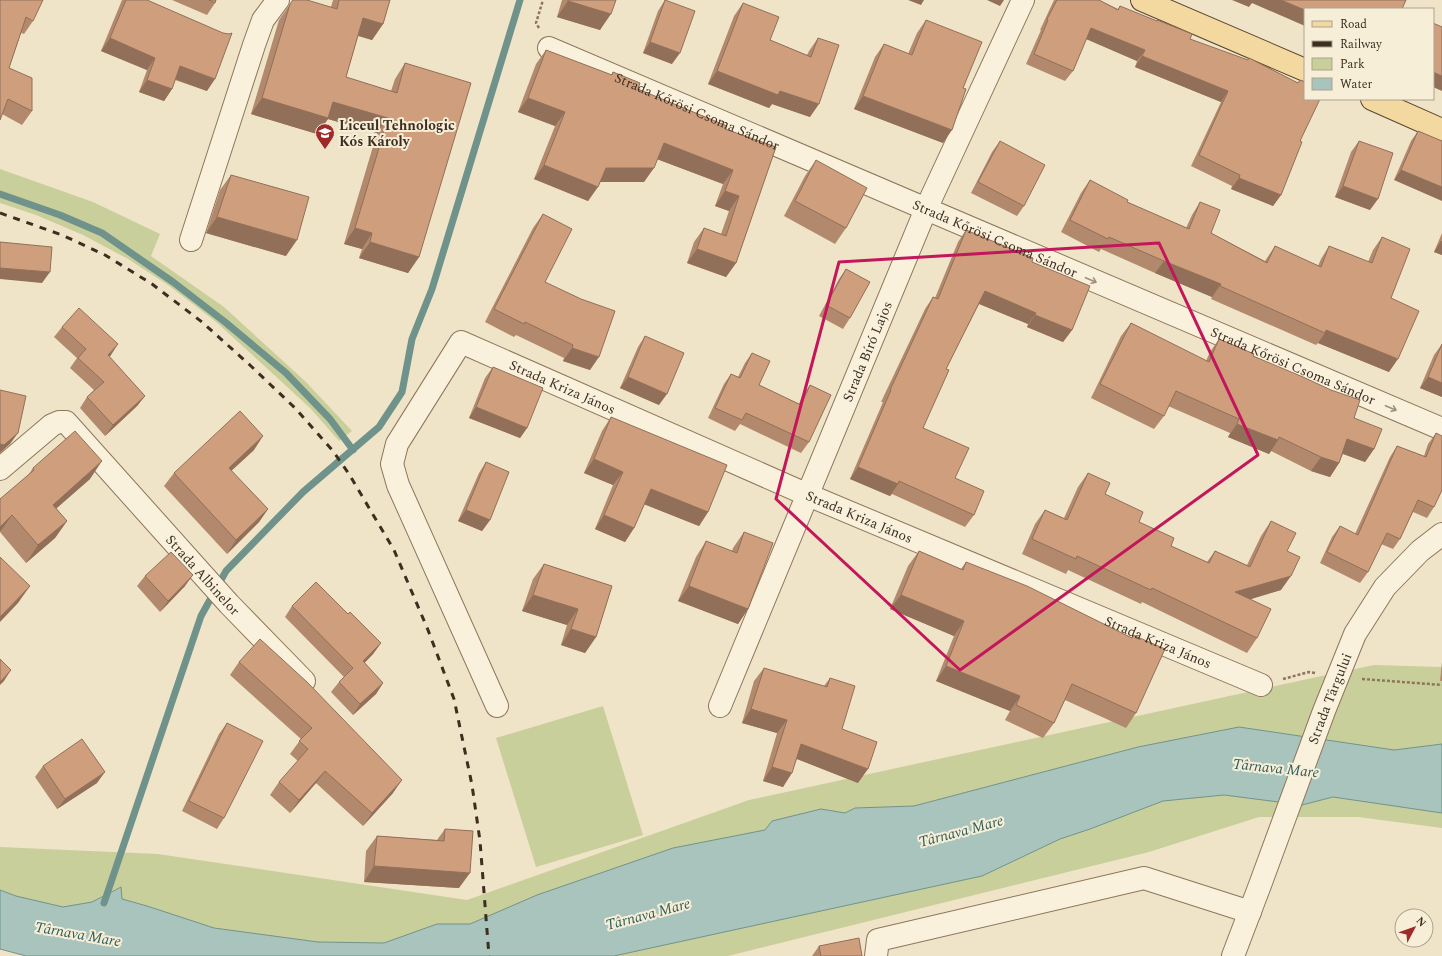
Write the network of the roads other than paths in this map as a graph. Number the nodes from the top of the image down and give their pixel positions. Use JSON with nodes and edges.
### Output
{"nodes":[{"id":1,"x":278,"y":0,"type":"edge"},
{"id":2,"x":1023,"y":0,"type":"edge"},
{"id":3,"x":1142,"y":0,"type":"edge"},
{"id":4,"x":548,"y":48,"type":"dead end"},
{"id":5,"x":1304,"y":70,"type":"edge"},
{"id":6,"x":1374,"y":100,"type":"edge"},
{"id":7,"x":1442,"y":130,"type":"edge"},
{"id":8,"x":926,"y":210,"type":"junction"},
{"id":9,"x":191,"y":240,"type":"dead end"},
{"id":10,"x":1442,"y":430,"type":"edge"},
{"id":11,"x":0,"y":469,"type":"edge"},
{"id":12,"x":808,"y":495,"type":"junction"},
{"id":13,"x":1442,"y":534,"type":"edge"},
{"id":14,"x":1262,"y":685,"type":"road end"},
{"id":15,"x":318,"y":696,"type":"edge"},
{"id":16,"x":497,"y":706,"type":"dead end"},
{"id":17,"x":720,"y":706,"type":"dead end"},
{"id":18,"x":1250,"y":912,"type":"junction"},
{"id":19,"x":1237,"y":955,"type":"edge"},
{"id":20,"x":876,"y":956,"type":"edge"}],
"edges":[{"from":1,"to":9,"type":"street"},
{"from":2,"to":8,"type":"street","name":"Strada Bíró Lajos"},
{"from":3,"to":5,"type":"main road"},
{"from":4,"to":8,"type":"street","name":"Strada Kőrösi Csoma Sándor"},
{"from":6,"to":7,"type":"main road"},
{"from":8,"to":10,"type":"street","name":"Strada Kőrösi Csoma Sándor","one_way":true},
{"from":8,"to":12,"type":"street","name":"Strada Bíró Lajos"},
{"from":11,"to":15,"type":"street","name":"Strada Albinelor"},
{"from":12,"to":14,"type":"street","name":"Strada Kriza János"},
{"from":12,"to":16,"type":"street","name":"Strada Kriza János"},
{"from":12,"to":17,"type":"street","name":"Strada Bíró Lajos"},
{"from":13,"to":18,"type":"street","name":"Strada Târgului"},
{"from":18,"to":19,"type":"street","name":"Strada Târgului"},
{"from":18,"to":20,"type":"street"}]}
